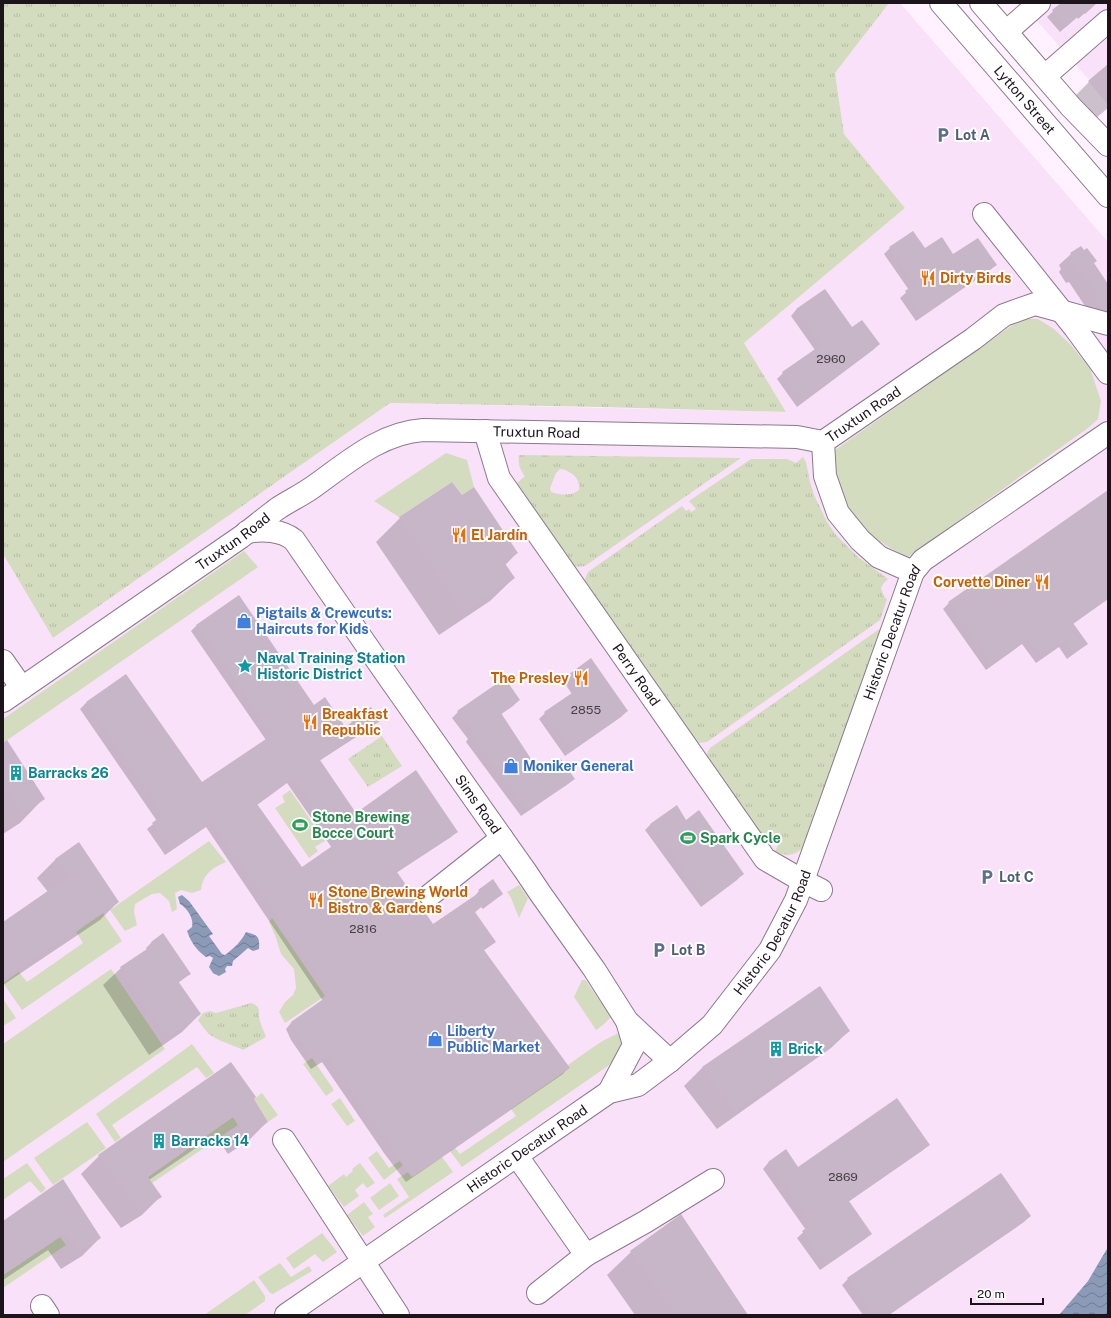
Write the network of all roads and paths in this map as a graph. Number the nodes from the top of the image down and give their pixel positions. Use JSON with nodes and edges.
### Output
{"nodes":[{"id":1,"x":941,"y":3,"type":"edge"},
{"id":2,"x":981,"y":3,"type":"edge"},
{"id":3,"x":1040,"y":3,"type":"edge"},
{"id":4,"x":1108,"y":20,"type":"edge"},
{"id":5,"x":1006,"y":32,"type":"junction"},
{"id":6,"x":1044,"y":76,"type":"junction"},
{"id":7,"x":1105,"y":136,"type":"edge"},
{"id":8,"x":1108,"y":196,"type":"edge"},
{"id":9,"x":984,"y":214,"type":"dead end"},
{"id":10,"x":1060,"y":310,"type":"junction"},
{"id":11,"x":1108,"y":324,"type":"edge"},
{"id":12,"x":1108,"y":373,"type":"edge"},
{"id":13,"x":485,"y":431,"type":"junction"},
{"id":14,"x":1108,"y":433,"type":"edge"},
{"id":15,"x":823,"y":442,"type":"junction"},
{"id":16,"x":302,"y":494,"type":"junction"},
{"id":17,"x":247,"y":532,"type":"junction"},
{"id":18,"x":294,"y":540,"type":"junction"},
{"id":19,"x":913,"y":572,"type":"junction"},
{"id":20,"x":3,"y":661,"type":"edge"},
{"id":21,"x":22,"y":688,"type":"junction"},
{"id":22,"x":3,"y":701,"type":"edge"},
{"id":23,"x":502,"y":838,"type":"junction"},
{"id":24,"x":812,"y":886,"type":"junction"},
{"id":25,"x":430,"y":895,"type":"dead end"},
{"id":26,"x":627,"y":1021,"type":"junction"},
{"id":27,"x":670,"y":1061,"type":"junction"},
{"id":28,"x":609,"y":1092,"type":"junction"},
{"id":29,"x":284,"y":1140,"type":"dead end"},
{"id":30,"x":517,"y":1156,"type":"junction"},
{"id":31,"x":713,"y":1180,"type":"dead end"},
{"id":32,"x":586,"y":1255,"type":"junction"},
{"id":33,"x":363,"y":1262,"type":"junction"},
{"id":34,"x":538,"y":1293,"type":"dead end"},
{"id":35,"x":286,"y":1315,"type":"edge"},
{"id":36,"x":398,"y":1315,"type":"edge"}],
"edges":[{"from":1,"to":8,"type":"street","name":"Lytton Street"},
{"from":2,"to":5,"type":"street"},
{"from":3,"to":5,"type":"street"},
{"from":4,"to":6,"type":"street"},
{"from":5,"to":6,"type":"street"},
{"from":6,"to":7,"type":"street"},
{"from":9,"to":10,"type":"street"},
{"from":10,"to":11,"type":"street","name":"Truxtun Road"},
{"from":10,"to":12,"type":"street"},
{"from":10,"to":15,"type":"street","name":"Truxtun Road"},
{"from":13,"to":15,"type":"street","name":"Truxtun Road"},
{"from":13,"to":16,"type":"street","name":"Truxtun Road"},
{"from":13,"to":24,"type":"street","name":"Perry Road"},
{"from":14,"to":19,"type":"street","name":"Historic Decatur Road"},
{"from":15,"to":19,"type":"street"},
{"from":16,"to":17,"type":"street","name":"Truxtun Road"},
{"from":16,"to":18,"type":"street"},
{"from":17,"to":18,"type":"street"},
{"from":17,"to":21,"type":"street","name":"Truxtun Road"},
{"from":18,"to":23,"type":"street","name":"Sims Road"},
{"from":19,"to":24,"type":"street","name":"Historic Decatur Road"},
{"from":20,"to":21,"type":"street"},
{"from":21,"to":22,"type":"street","name":"Truxtun Road"},
{"from":23,"to":25,"type":"street"},
{"from":23,"to":26,"type":"street","name":"Sims Road"},
{"from":24,"to":27,"type":"street","name":"Historic Decatur Road"},
{"from":26,"to":27,"type":"street","name":"Sims Road"},
{"from":26,"to":28,"type":"street"},
{"from":27,"to":28,"type":"street","name":"Historic Decatur Road"},
{"from":28,"to":30,"type":"street","name":"Historic Decatur Road"},
{"from":29,"to":33,"type":"street"},
{"from":30,"to":32,"type":"street"},
{"from":30,"to":33,"type":"street","name":"Historic Decatur Road"},
{"from":31,"to":32,"type":"street"},
{"from":32,"to":34,"type":"street"},
{"from":33,"to":35,"type":"street","name":"Historic Decatur Road"},
{"from":33,"to":36,"type":"street"}]}
